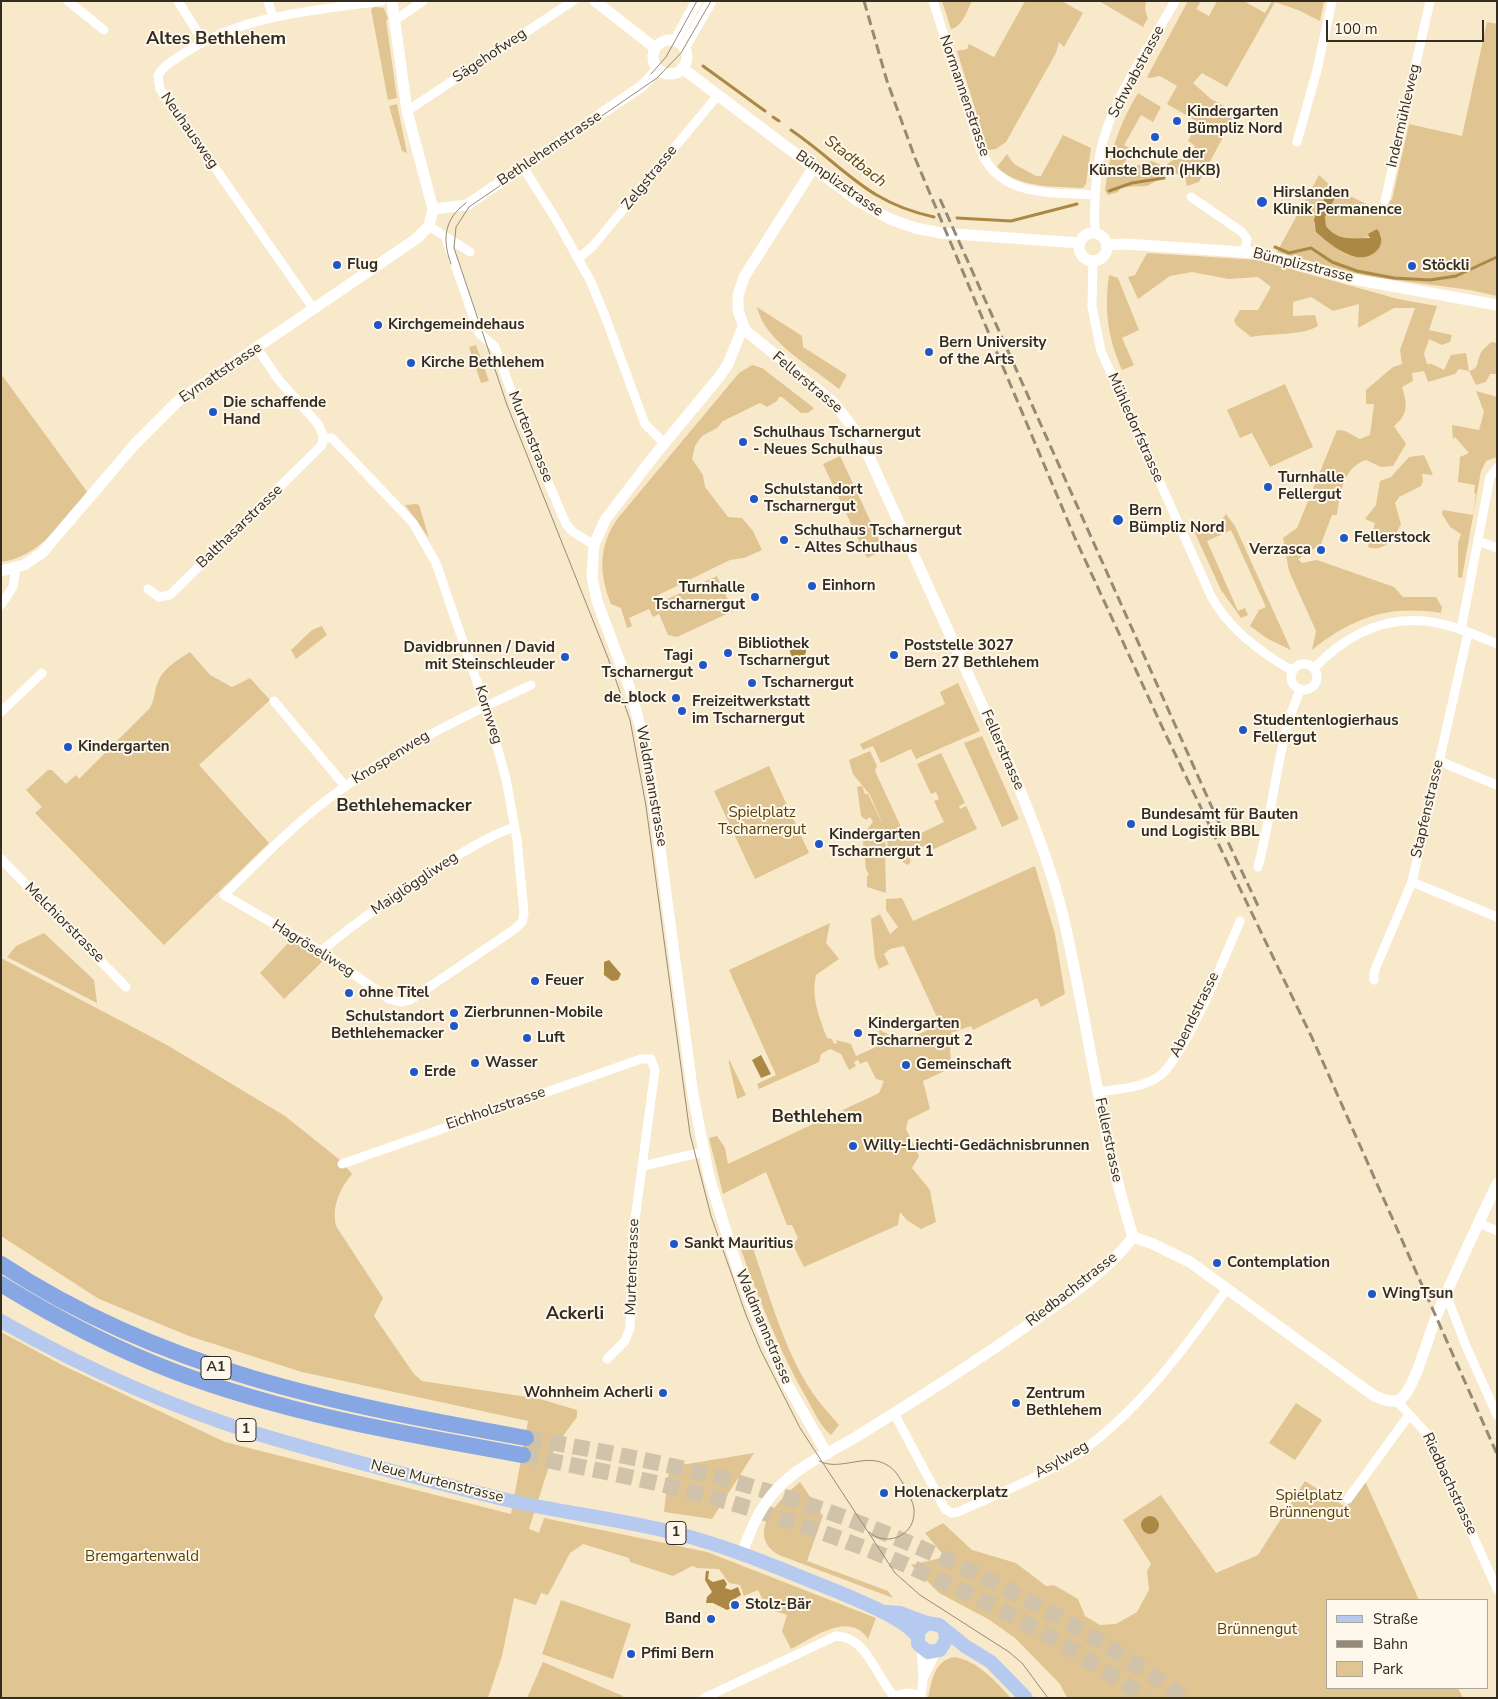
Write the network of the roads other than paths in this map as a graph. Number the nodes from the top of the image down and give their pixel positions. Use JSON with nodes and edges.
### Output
{"nodes":[{"id":1,"x":68,"y":1,"type":"edge"},
{"id":2,"x":178,"y":1,"type":"edge"},
{"id":3,"x":268,"y":1,"type":"edge"},
{"id":4,"x":313,"y":1,"type":"edge"},
{"id":5,"x":382,"y":1,"type":"edge"},
{"id":6,"x":392,"y":1,"type":"edge"},
{"id":7,"x":423,"y":1,"type":"edge"},
{"id":8,"x":573,"y":1,"type":"edge"},
{"id":9,"x":595,"y":1,"type":"edge"},
{"id":10,"x":697,"y":1,"type":"edge"},
{"id":11,"x":711,"y":1,"type":"edge"},
{"id":12,"x":933,"y":1,"type":"edge"},
{"id":13,"x":1175,"y":1,"type":"edge"},
{"id":14,"x":1332,"y":1,"type":"edge"},
{"id":15,"x":1430,"y":1,"type":"edge"},
{"id":16,"x":315,"y":11,"type":"junction"},
{"id":17,"x":274,"y":17,"type":"junction"},
{"id":18,"x":394,"y":21,"type":"junction"},
{"id":19,"x":104,"y":30,"type":"dead end"},
{"id":20,"x":203,"y":41,"type":"junction"},
{"id":21,"x":680,"y":44,"type":"junction"},
{"id":22,"x":655,"y":48,"type":"junction"},
{"id":23,"x":682,"y":68,"type":"junction"},
{"id":24,"x":658,"y":70,"type":"junction"},
{"id":25,"x":718,"y":95,"type":"junction"},
{"id":26,"x":407,"y":111,"type":"junction"},
{"id":27,"x":1297,"y":142,"type":"dead end"},
{"id":28,"x":523,"y":167,"type":"junction"},
{"id":29,"x":814,"y":167,"type":"junction"},
{"id":30,"x":1095,"y":195,"type":"junction"},
{"id":31,"x":1191,"y":197,"type":"dead end"},
{"id":32,"x":1385,"y":201,"type":"dead end"},
{"id":33,"x":433,"y":209,"type":"junction"},
{"id":34,"x":429,"y":226,"type":"junction"},
{"id":35,"x":1095,"y":233,"type":"junction"},
{"id":36,"x":445,"y":236,"type":"junction"},
{"id":37,"x":1080,"y":243,"type":"junction"},
{"id":38,"x":1107,"y":245,"type":"junction"},
{"id":39,"x":1246,"y":251,"type":"junction"},
{"id":40,"x":470,"y":252,"type":"dead end"},
{"id":41,"x":579,"y":258,"type":"junction"},
{"id":42,"x":1093,"y":260,"type":"junction"},
{"id":43,"x":1497,"y":305,"type":"edge"},
{"id":44,"x":313,"y":308,"type":"junction"},
{"id":45,"x":743,"y":327,"type":"junction"},
{"id":46,"x":257,"y":348,"type":"junction"},
{"id":47,"x":324,"y":438,"type":"junction"},
{"id":48,"x":664,"y":443,"type":"junction"},
{"id":49,"x":1495,"y":469,"type":"edge"},
{"id":50,"x":1478,"y":541,"type":"junction"},
{"id":51,"x":594,"y":545,"type":"junction"},
{"id":52,"x":1497,"y":548,"type":"edge"},
{"id":53,"x":16,"y":568,"type":"junction"},
{"id":54,"x":1,"y":571,"type":"edge"},
{"id":55,"x":148,"y":589,"type":"dead end"},
{"id":56,"x":1,"y":605,"type":"edge"},
{"id":57,"x":1464,"y":631,"type":"junction"},
{"id":58,"x":1497,"y":644,"type":"edge"},
{"id":59,"x":1314,"y":668,"type":"junction"},
{"id":60,"x":1293,"y":670,"type":"junction"},
{"id":61,"x":42,"y":672,"type":"dead end"},
{"id":62,"x":530,"y":686,"type":"dead end"},
{"id":63,"x":1300,"y":690,"type":"junction"},
{"id":64,"x":274,"y":701,"type":"dead end"},
{"id":65,"x":486,"y":706,"type":"junction"},
{"id":66,"x":1,"y":712,"type":"edge"},
{"id":67,"x":1439,"y":761,"type":"junction"},
{"id":68,"x":1497,"y":785,"type":"edge"},
{"id":69,"x":345,"y":786,"type":"junction"},
{"id":70,"x":515,"y":827,"type":"junction"},
{"id":71,"x":1,"y":859,"type":"edge"},
{"id":72,"x":1258,"y":867,"type":"dead end"},
{"id":73,"x":1412,"y":882,"type":"junction"},
{"id":74,"x":224,"y":895,"type":"joint"},
{"id":75,"x":1497,"y":918,"type":"edge"},
{"id":76,"x":1240,"y":921,"type":"dead end"},
{"id":77,"x":321,"y":951,"type":"junction"},
{"id":78,"x":1374,"y":980,"type":"dead end"},
{"id":79,"x":126,"y":987,"type":"dead end"},
{"id":80,"x":402,"y":1002,"type":"joint"},
{"id":81,"x":651,"y":1060,"type":"joint"},
{"id":82,"x":1099,"y":1092,"type":"junction"},
{"id":83,"x":703,"y":1152,"type":"junction"},
{"id":84,"x":342,"y":1164,"type":"dead end"},
{"id":85,"x":643,"y":1166,"type":"junction"},
{"id":86,"x":1497,"y":1184,"type":"edge"},
{"id":87,"x":1479,"y":1222,"type":"junction"},
{"id":88,"x":1497,"y":1231,"type":"edge"},
{"id":89,"x":1133,"y":1237,"type":"junction"},
{"id":90,"x":1,"y":1264,"type":"edge"},
{"id":91,"x":1,"y":1284,"type":"edge"},
{"id":92,"x":1227,"y":1289,"type":"junction"},
{"id":93,"x":1446,"y":1294,"type":"junction"},
{"id":94,"x":1,"y":1321,"type":"edge"},
{"id":95,"x":607,"y":1359,"type":"dead end"},
{"id":96,"x":1397,"y":1400,"type":"junction"},
{"id":97,"x":894,"y":1413,"type":"junction"},
{"id":98,"x":1408,"y":1415,"type":"junction"},
{"id":99,"x":1497,"y":1415,"type":"edge"},
{"id":100,"x":526,"y":1438,"type":"tunnel mouth"},
{"id":101,"x":827,"y":1454,"type":"junction"},
{"id":102,"x":523,"y":1455,"type":"tunnel mouth"},
{"id":103,"x":1348,"y":1499,"type":"dead end"},
{"id":104,"x":742,"y":1553,"type":"junction"},
{"id":105,"x":1497,"y":1589,"type":"edge"},
{"id":106,"x":882,"y":1611,"type":"junction"},
{"id":107,"x":927,"y":1623,"type":"junction"},
{"id":108,"x":945,"y":1631,"type":"junction"},
{"id":109,"x":919,"y":1642,"type":"junction"},
{"id":110,"x":965,"y":1646,"type":"junction"},
{"id":111,"x":938,"y":1651,"type":"junction"},
{"id":112,"x":923,"y":1679,"type":"junction"},
{"id":113,"x":896,"y":1697,"type":"edge"},
{"id":114,"x":921,"y":1697,"type":"edge"},
{"id":115,"x":704,"y":1698,"type":"edge"},
{"id":116,"x":1026,"y":1698,"type":"edge"}],
"edges":[{"from":1,"to":19,"type":"street"},
{"from":2,"to":20,"type":"street"},
{"from":3,"to":17,"type":"street"},
{"from":4,"to":16,"type":"street"},
{"from":5,"to":16,"type":"street","name":"Neuhausweg"},
{"from":6,"to":18,"type":"street"},
{"from":7,"to":18,"type":"street"},
{"from":8,"to":26,"type":"street","name":"Sägehofweg"},
{"from":9,"to":22,"type":"street"},
{"from":10,"to":21,"type":"street"},
{"from":11,"to":21,"type":"street"},
{"from":12,"to":30,"type":"street","name":"Normannenstrasse"},
{"from":13,"to":30,"type":"street","name":"Schwabstrasse"},
{"from":14,"to":27,"type":"street"},
{"from":15,"to":32,"type":"street","name":"Indermühleweg"},
{"from":16,"to":17,"type":"street","name":"Neuhausweg"},
{"from":17,"to":20,"type":"street","name":"Neuhausweg"},
{"from":18,"to":26,"type":"street"},
{"from":20,"to":44,"type":"street","name":"Neuhausweg"},
{"from":21,"to":22,"type":"street"},
{"from":21,"to":23,"type":"street"},
{"from":22,"to":24,"type":"street"},
{"from":23,"to":24,"type":"street"},
{"from":23,"to":25,"type":"street","name":"Bümplizstrasse"},
{"from":24,"to":28,"type":"street","name":"Bethlehemstrasse"},
{"from":25,"to":29,"type":"street","name":"Bümplizstrasse"},
{"from":25,"to":41,"type":"street","name":"Zelgstrasse"},
{"from":26,"to":33,"type":"street"},
{"from":28,"to":33,"type":"street","name":"Bethlehemstrasse"},
{"from":28,"to":41,"type":"street"},
{"from":29,"to":37,"type":"street","name":"Bümplizstrasse"},
{"from":29,"to":45,"type":"street"},
{"from":30,"to":35,"type":"street","name":"Schwabstrasse"},
{"from":31,"to":39,"type":"street"},
{"from":33,"to":34,"type":"street"},
{"from":34,"to":36,"type":"street"},
{"from":34,"to":44,"type":"street","name":"Eymattstrasse"},
{"from":35,"to":37,"type":"street"},
{"from":35,"to":38,"type":"street"},
{"from":36,"to":40,"type":"street"},
{"from":36,"to":51,"type":"street","name":"Murtenstrasse"},
{"from":37,"to":42,"type":"street"},
{"from":38,"to":39,"type":"street","name":"Bümplizstrasse"},
{"from":38,"to":42,"type":"street"},
{"from":39,"to":43,"type":"street","name":"Bümplizstrasse"},
{"from":41,"to":48,"type":"street"},
{"from":42,"to":60,"type":"street","name":"Mühledorfstrasse"},
{"from":44,"to":46,"type":"street","name":"Eymattstrasse"},
{"from":45,"to":48,"type":"street","name":"Waldmannstrasse"},
{"from":45,"to":82,"type":"street","name":"Fellerstrasse"},
{"from":46,"to":47,"type":"street","name":"Kornweg"},
{"from":46,"to":53,"type":"street","name":"Eymattstrasse"},
{"from":47,"to":55,"type":"street","name":"Balthasarstrasse"},
{"from":47,"to":65,"type":"street","name":"Kornweg"},
{"from":48,"to":51,"type":"street","name":"Waldmannstrasse"},
{"from":49,"to":50,"type":"street","name":"Stapfenstrasse"},
{"from":50,"to":52,"type":"street"},
{"from":50,"to":57,"type":"street","name":"Stapfenstrasse"},
{"from":51,"to":83,"type":"street","name":"Waldmannstrasse"},
{"from":53,"to":54,"type":"street","name":"Eymattstrasse"},
{"from":53,"to":56,"type":"street"},
{"from":57,"to":58,"type":"street"},
{"from":57,"to":59,"type":"street"},
{"from":57,"to":67,"type":"street","name":"Stapfenstrasse"},
{"from":59,"to":60,"type":"street"},
{"from":59,"to":63,"type":"street"},
{"from":60,"to":63,"type":"street"},
{"from":61,"to":66,"type":"street"},
{"from":62,"to":65,"type":"street","name":"Knospenweg"},
{"from":63,"to":72,"type":"street"},
{"from":64,"to":69,"type":"street"},
{"from":65,"to":69,"type":"street","name":"Knospenweg"},
{"from":65,"to":70,"type":"street","name":"Kornweg"},
{"from":67,"to":68,"type":"street"},
{"from":67,"to":73,"type":"street","name":"Stapfenstrasse"},
{"from":69,"to":74,"type":"street","name":"Knospenweg"},
{"from":70,"to":77,"type":"street","name":"Maiglöggliweg"},
{"from":70,"to":80,"type":"street","name":"Kornweg"},
{"from":71,"to":79,"type":"street","name":"Melchiorstrasse"},
{"from":73,"to":75,"type":"street"},
{"from":73,"to":78,"type":"street","name":"Stapfenstrasse"},
{"from":74,"to":77,"type":"street","name":"Hagröseliweg"},
{"from":76,"to":82,"type":"street","name":"Abendstrasse"},
{"from":77,"to":80,"type":"street","name":"Hagröseliweg"},
{"from":81,"to":84,"type":"street","name":"Eichholzstrasse"},
{"from":81,"to":85,"type":"street","name":"Murtenstrasse"},
{"from":82,"to":89,"type":"street","name":"Fellerstrasse"},
{"from":83,"to":85,"type":"street"},
{"from":83,"to":101,"type":"street","name":"Waldmannstrasse"},
{"from":85,"to":95,"type":"street","name":"Murtenstrasse"},
{"from":86,"to":87,"type":"street"},
{"from":87,"to":88,"type":"street"},
{"from":87,"to":93,"type":"street"},
{"from":89,"to":92,"type":"street"},
{"from":89,"to":97,"type":"street","name":"Riedbachstrasse"},
{"from":90,"to":100,"type":"highway","number":"A1"},
{"from":91,"to":102,"type":"highway","number":"A1"},
{"from":92,"to":96,"type":"street"},
{"from":92,"to":97,"type":"street","name":"Asylweg"},
{"from":93,"to":96,"type":"street"},
{"from":93,"to":99,"type":"street"},
{"from":94,"to":104,"type":"main road","name":"Neue Murtenstrasse","number":"1"},
{"from":96,"to":98,"type":"street","name":"Riedbachstrasse"},
{"from":97,"to":101,"type":"street","name":"Riedbachstrasse"},
{"from":98,"to":103,"type":"street"},
{"from":98,"to":105,"type":"street","name":"Riedbachstrasse"},
{"from":101,"to":104,"type":"street","name":"Riedbachstrasse"},
{"from":104,"to":106,"type":"main road","name":"Neue Murtenstrasse","number":"1"},
{"from":106,"to":107,"type":"main road","name":"Neue Murtenstrasse","number":"1"},
{"from":106,"to":109,"type":"main road","name":"Neue Murtenstrasse","number":"1"},
{"from":107,"to":108,"type":"main road"},
{"from":107,"to":109,"type":"main road"},
{"from":108,"to":110,"type":"main road"},
{"from":108,"to":111,"type":"main road"},
{"from":109,"to":111,"type":"main road"},
{"from":109,"to":112,"type":"street"},
{"from":110,"to":111,"type":"main road"},
{"from":110,"to":116,"type":"main road"},
{"from":111,"to":112,"type":"street"},
{"from":112,"to":114,"type":"street"},
{"from":113,"to":114,"type":"street"},
{"from":113,"to":115,"type":"street"}]}
